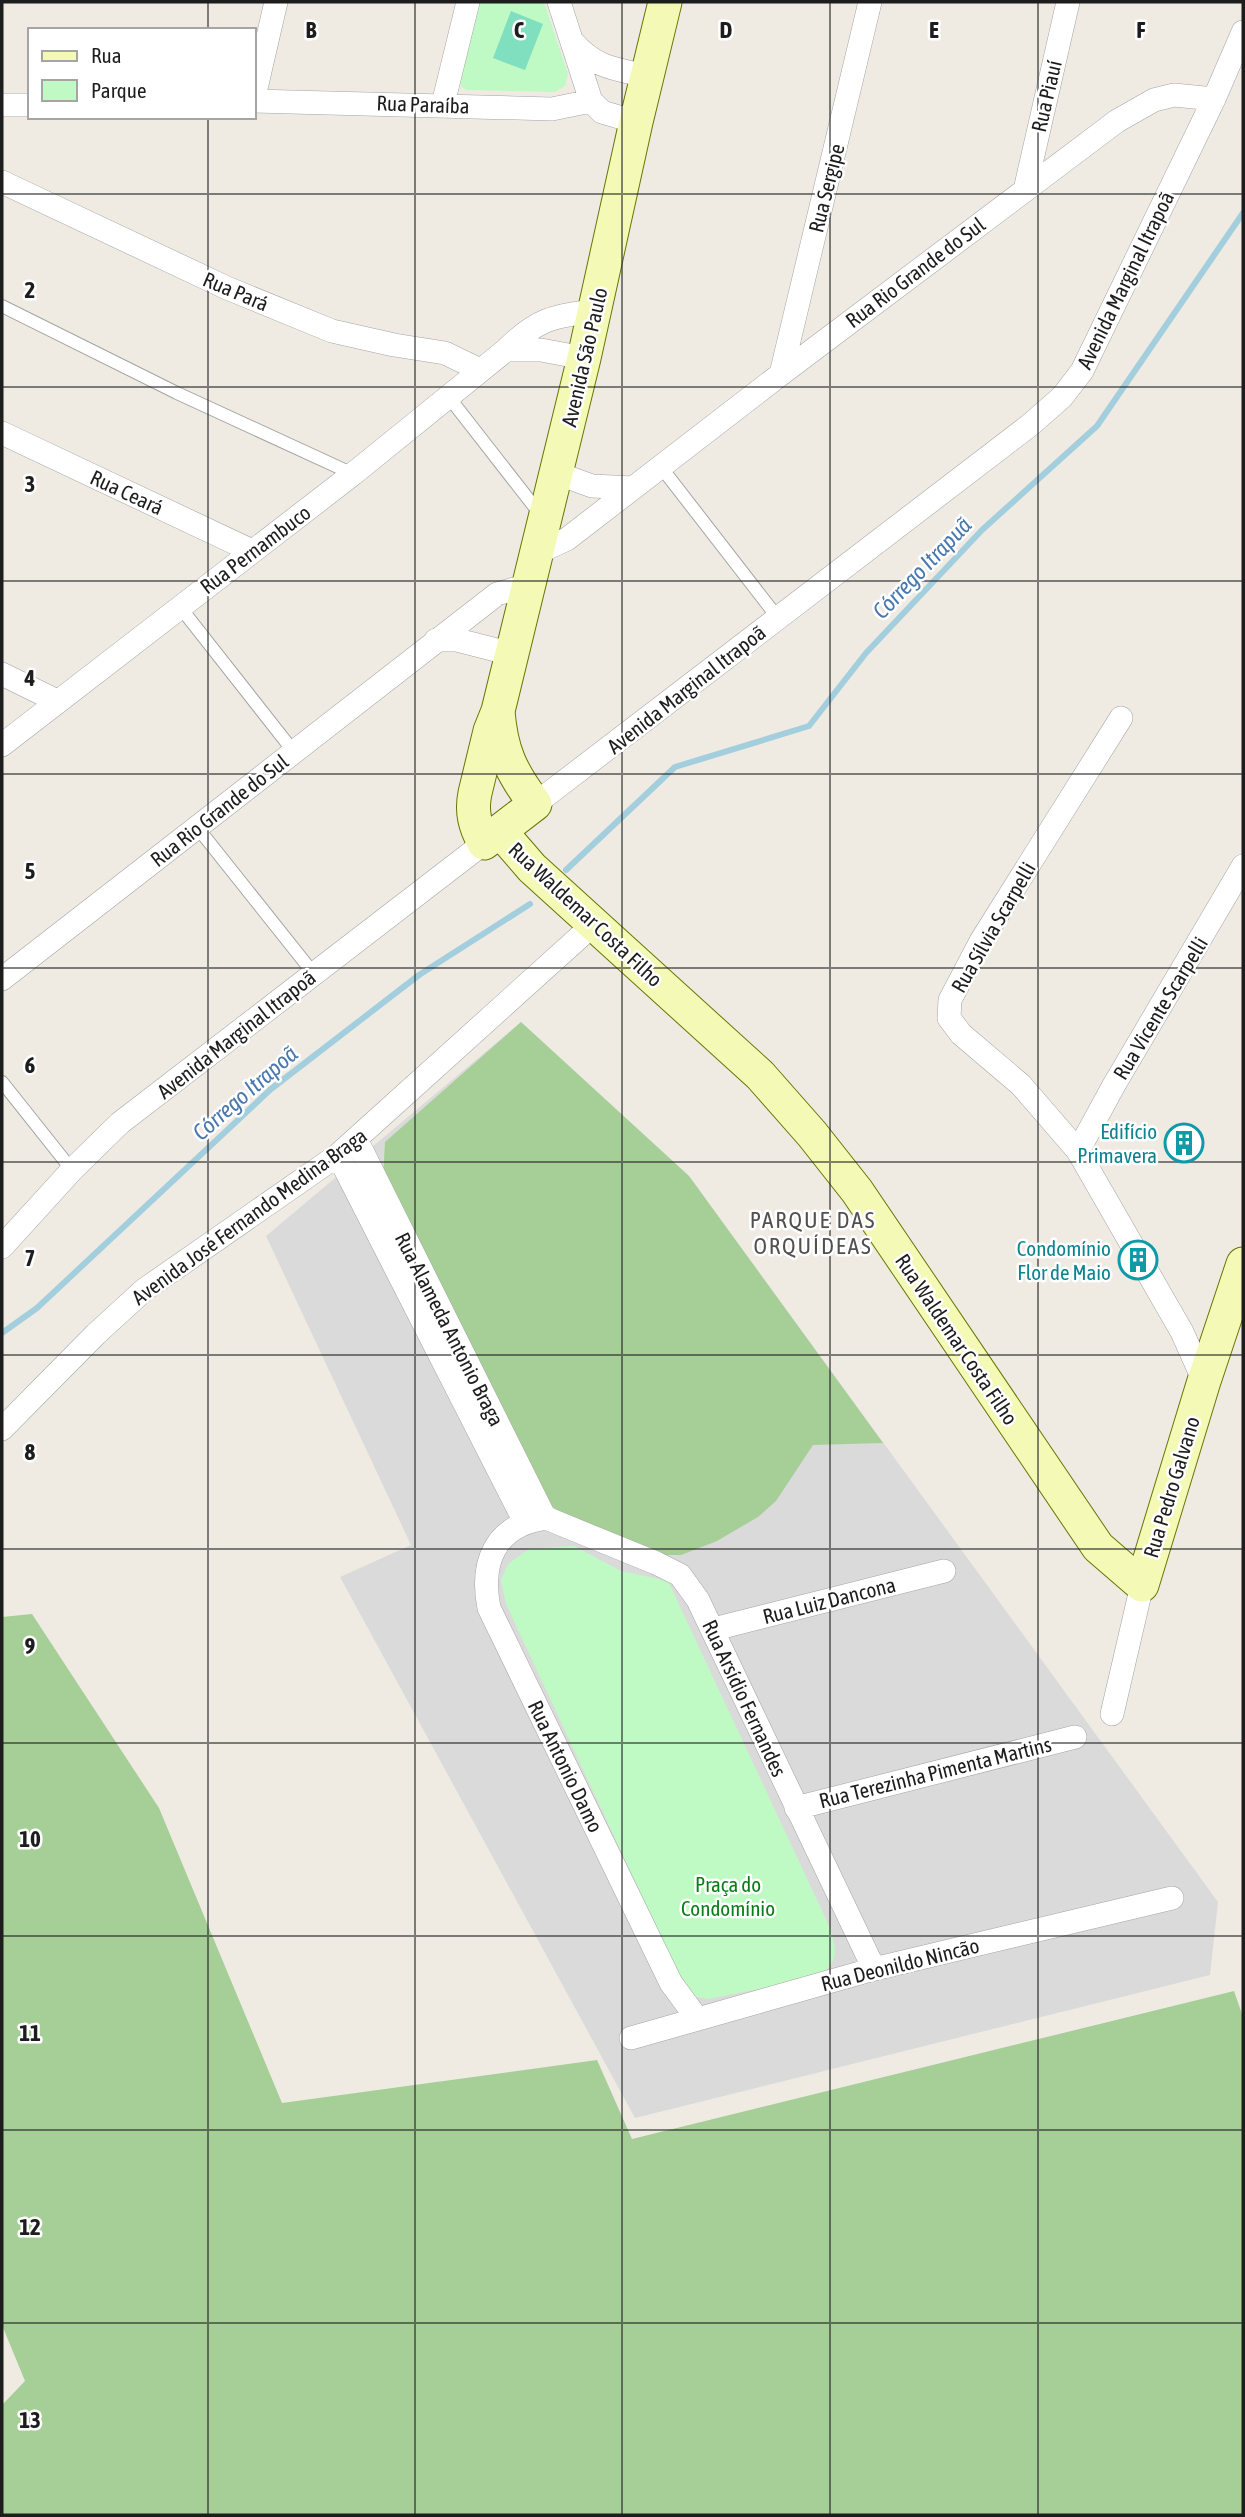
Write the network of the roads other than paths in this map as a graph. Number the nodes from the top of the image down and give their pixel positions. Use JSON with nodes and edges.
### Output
{"nodes":[{"id":1,"x":276,"y":2,"type":"edge"},
{"id":2,"x":468,"y":2,"type":"edge"},
{"id":3,"x":559,"y":2,"type":"edge"},
{"id":4,"x":665,"y":2,"type":"edge"},
{"id":5,"x":870,"y":2,"type":"edge"},
{"id":6,"x":1068,"y":2,"type":"edge"},
{"id":7,"x":1243,"y":32,"type":"edge"},
{"id":8,"x":571,"y":40,"type":"junction"},
{"id":9,"x":647,"y":76,"type":"junction"},
{"id":10,"x":256,"y":90,"type":"edge"},
{"id":11,"x":256,"y":99,"type":"edge"},
{"id":12,"x":1214,"y":99,"type":"junction"},
{"id":13,"x":591,"y":100,"type":"junction"},
{"id":14,"x":443,"y":104,"type":"junction"},
{"id":15,"x":2,"y":105,"type":"edge"},
{"id":16,"x":28,"y":105,"type":"edge"},
{"id":17,"x":636,"y":122,"type":"junction"},
{"id":18,"x":2,"y":182,"type":"edge"},
{"id":19,"x":1025,"y":190,"type":"junction"},
{"id":20,"x":2,"y":306,"type":"edge"},
{"id":21,"x":595,"y":311,"type":"junction"},
{"id":22,"x":506,"y":350,"type":"junction"},
{"id":23,"x":584,"y":358,"type":"junction"},
{"id":24,"x":480,"y":370,"type":"junction"},
{"id":25,"x":781,"y":374,"type":"junction"},
{"id":26,"x":448,"y":396,"type":"junction"},
{"id":27,"x":2,"y":433,"type":"edge"},
{"id":28,"x":661,"y":467,"type":"junction"},
{"id":29,"x":556,"y":473,"type":"junction"},
{"id":30,"x":353,"y":474,"type":"junction"},
{"id":31,"x":633,"y":488,"type":"junction"},
{"id":32,"x":545,"y":520,"type":"junction"},
{"id":33,"x":252,"y":551,"type":"junction"},
{"id":34,"x":537,"y":553,"type":"junction"},
{"id":35,"x":528,"y":588,"type":"junction"},
{"id":36,"x":180,"y":607,"type":"junction"},
{"id":37,"x":778,"y":618,"type":"junction"},
{"id":38,"x":436,"y":640,"type":"junction"},
{"id":39,"x":512,"y":654,"type":"junction"},
{"id":40,"x":2,"y":674,"type":"edge"},
{"id":41,"x":57,"y":701,"type":"junction"},
{"id":42,"x":498,"y":711,"type":"junction"},
{"id":43,"x":1121,"y":718,"type":"dead end"},
{"id":44,"x":2,"y":745,"type":"edge"},
{"id":45,"x":294,"y":752,"type":"junction"},
{"id":46,"x":536,"y":804,"type":"junction"},
{"id":47,"x":197,"y":827,"type":"junction"},
{"id":48,"x":492,"y":837,"type":"junction"},
{"id":49,"x":1243,"y":866,"type":"edge"},
{"id":50,"x":594,"y":924,"type":"junction"},
{"id":51,"x":314,"y":974,"type":"junction"},
{"id":52,"x":2,"y":979,"type":"edge"},
{"id":53,"x":2,"y":1082,"type":"edge"},
{"id":54,"x":356,"y":1139,"type":"junction"},
{"id":55,"x":1078,"y":1151,"type":"junction"},
{"id":56,"x":338,"y":1155,"type":"junction"},
{"id":57,"x":72,"y":1170,"type":"junction"},
{"id":58,"x":2,"y":1247,"type":"edge"},
{"id":59,"x":1243,"y":1264,"type":"edge"},
{"id":60,"x":1182,"y":1332,"type":"junction"},
{"id":61,"x":1218,"y":1340,"type":"junction"},
{"id":62,"x":1204,"y":1381,"type":"junction"},
{"id":63,"x":2,"y":1429,"type":"edge"},
{"id":64,"x":534,"y":1520,"type":"junction"},
{"id":65,"x":944,"y":1571,"type":"dead end"},
{"id":66,"x":1142,"y":1585,"type":"junction"},
{"id":67,"x":714,"y":1629,"type":"junction"},
{"id":68,"x":1112,"y":1714,"type":"dead end"},
{"id":69,"x":1075,"y":1737,"type":"dead end"},
{"id":70,"x":796,"y":1808,"type":"junction"},
{"id":71,"x":1172,"y":1898,"type":"dead end"},
{"id":72,"x":874,"y":1969,"type":"junction"},
{"id":73,"x":696,"y":2017,"type":"junction"},
{"id":74,"x":631,"y":2038,"type":"dead end"}],
"edges":[{"from":1,"to":10,"type":"street"},
{"from":2,"to":14,"type":"street"},
{"from":3,"to":8,"type":"street"},
{"from":4,"to":9,"type":"main road","name":"Avenida São Paulo"},
{"from":5,"to":25,"type":"street","name":"Rua Sergipe"},
{"from":6,"to":19,"type":"street","name":"Rua Piauí"},
{"from":7,"to":12,"type":"street","name":"Avenida Marginal Itrapoã"},
{"from":8,"to":9,"type":"street"},
{"from":8,"to":13,"type":"street"},
{"from":9,"to":17,"type":"main road","name":"Avenida São Paulo"},
{"from":11,"to":14,"type":"street","name":"Rua Paraíba"},
{"from":12,"to":19,"type":"street","name":"Rua Rio Grande do Sul"},
{"from":12,"to":37,"type":"street","name":"Avenida Marginal Itrapoã"},
{"from":13,"to":14,"type":"street","name":"Rua Paraíba"},
{"from":13,"to":17,"type":"street"},
{"from":15,"to":16,"type":"street"},
{"from":17,"to":21,"type":"main road","name":"Avenida São Paulo"},
{"from":18,"to":24,"type":"street","name":"Rua Pará"},
{"from":19,"to":25,"type":"street","name":"Rua Rio Grande do Sul"},
{"from":20,"to":30,"type":"lane"},
{"from":21,"to":22,"type":"street","name":"Rua Pernambuco"},
{"from":21,"to":23,"type":"main road","name":"Avenida São Paulo"},
{"from":22,"to":23,"type":"street"},
{"from":22,"to":24,"type":"street","name":"Rua Pernambuco"},
{"from":23,"to":29,"type":"main road","name":"Avenida São Paulo"},
{"from":24,"to":26,"type":"street","name":"Rua Pernambuco"},
{"from":25,"to":28,"type":"street","name":"Rua Rio Grande do Sul"},
{"from":26,"to":30,"type":"street","name":"Rua Pernambuco"},
{"from":26,"to":32,"type":"lane"},
{"from":27,"to":33,"type":"street","name":"Rua Ceará"},
{"from":28,"to":31,"type":"street","name":"Rua Rio Grande do Sul"},
{"from":28,"to":37,"type":"lane"},
{"from":29,"to":31,"type":"street"},
{"from":29,"to":32,"type":"main road","name":"Avenida São Paulo"},
{"from":30,"to":33,"type":"street","name":"Rua Pernambuco"},
{"from":31,"to":34,"type":"street","name":"Rua Rio Grande do Sul"},
{"from":32,"to":34,"type":"main road","name":"Avenida São Paulo"},
{"from":33,"to":36,"type":"street","name":"Rua Pernambuco"},
{"from":34,"to":35,"type":"main road","name":"Avenida São Paulo"},
{"from":35,"to":38,"type":"street","name":"Rua Rio Grande do Sul"},
{"from":35,"to":39,"type":"main road","name":"Avenida São Paulo"},
{"from":36,"to":41,"type":"street","name":"Rua Pernambuco"},
{"from":36,"to":45,"type":"lane"},
{"from":37,"to":46,"type":"street","name":"Avenida Marginal Itrapoã"},
{"from":38,"to":39,"type":"street"},
{"from":38,"to":45,"type":"street","name":"Rua Rio Grande do Sul"},
{"from":39,"to":42,"type":"main road","name":"Avenida São Paulo"},
{"from":40,"to":41,"type":"street"},
{"from":41,"to":44,"type":"street","name":"Rua Pernambuco"},
{"from":42,"to":46,"type":"main road","name":"Avenida São Paulo"},
{"from":42,"to":48,"type":"main road","name":"Avenida São Paulo"},
{"from":43,"to":55,"type":"street","name":"Rua Sílvia Scarpelli"},
{"from":45,"to":47,"type":"street","name":"Rua Rio Grande do Sul"},
{"from":46,"to":48,"type":"main road","name":"Avenida Marginal Itrapoã"},
{"from":47,"to":51,"type":"lane"},
{"from":47,"to":52,"type":"street","name":"Rua Rio Grande do Sul"},
{"from":48,"to":50,"type":"main road","name":"Rua Waldemar Costa Filho"},
{"from":48,"to":51,"type":"street","name":"Avenida Marginal Itrapoã"},
{"from":49,"to":55,"type":"street","name":"Rua Vicente Scarpelli"},
{"from":50,"to":54,"type":"street","name":"Avenida José Fernando Medina Braga"},
{"from":50,"to":66,"type":"main road","name":"Rua Waldemar Costa Filho"},
{"from":51,"to":57,"type":"street","name":"Avenida Marginal Itrapoã"},
{"from":53,"to":57,"type":"lane"},
{"from":54,"to":56,"type":"street","name":"Avenida José Fernando Medina Braga"},
{"from":54,"to":64,"type":"street","name":"Rua Alameda Antonio Braga"},
{"from":55,"to":60,"type":"street","name":"Rua Sílvia Scarpelli"},
{"from":56,"to":63,"type":"street","name":"Avenida José Fernando Medina Braga"},
{"from":56,"to":64,"type":"street","name":"Rua Alameda Antonio Braga"},
{"from":57,"to":58,"type":"street","name":"Avenida Marginal Itrapoã"},
{"from":59,"to":61,"type":"main road","name":"Rua Pedro Galvano"},
{"from":60,"to":61,"type":"street"},
{"from":60,"to":62,"type":"street","name":"Rua Sílvia Scarpelli"},
{"from":61,"to":62,"type":"main road","name":"Rua Pedro Galvano"},
{"from":62,"to":66,"type":"main road","name":"Rua Pedro Galvano"},
{"from":64,"to":67,"type":"street","name":"Rua Arsídio Fernandes"},
{"from":64,"to":73,"type":"street","name":"Rua Antonio Damo"},
{"from":65,"to":67,"type":"street","name":"Rua Luiz Dancona"},
{"from":66,"to":68,"type":"street","name":"Rua Pedro Galvano"},
{"from":67,"to":70,"type":"street","name":"Rua Arsídio Fernandes"},
{"from":69,"to":70,"type":"street","name":"Rua Terezinha Pimenta Martins"},
{"from":70,"to":72,"type":"street","name":"Rua Arsídio Fernandes"},
{"from":71,"to":72,"type":"street","name":"Rua Deonildo Nincão"},
{"from":72,"to":73,"type":"street","name":"Rua Deonildo Nincão"},
{"from":73,"to":74,"type":"street","name":"Rua Deonildo Nincão"}]}
